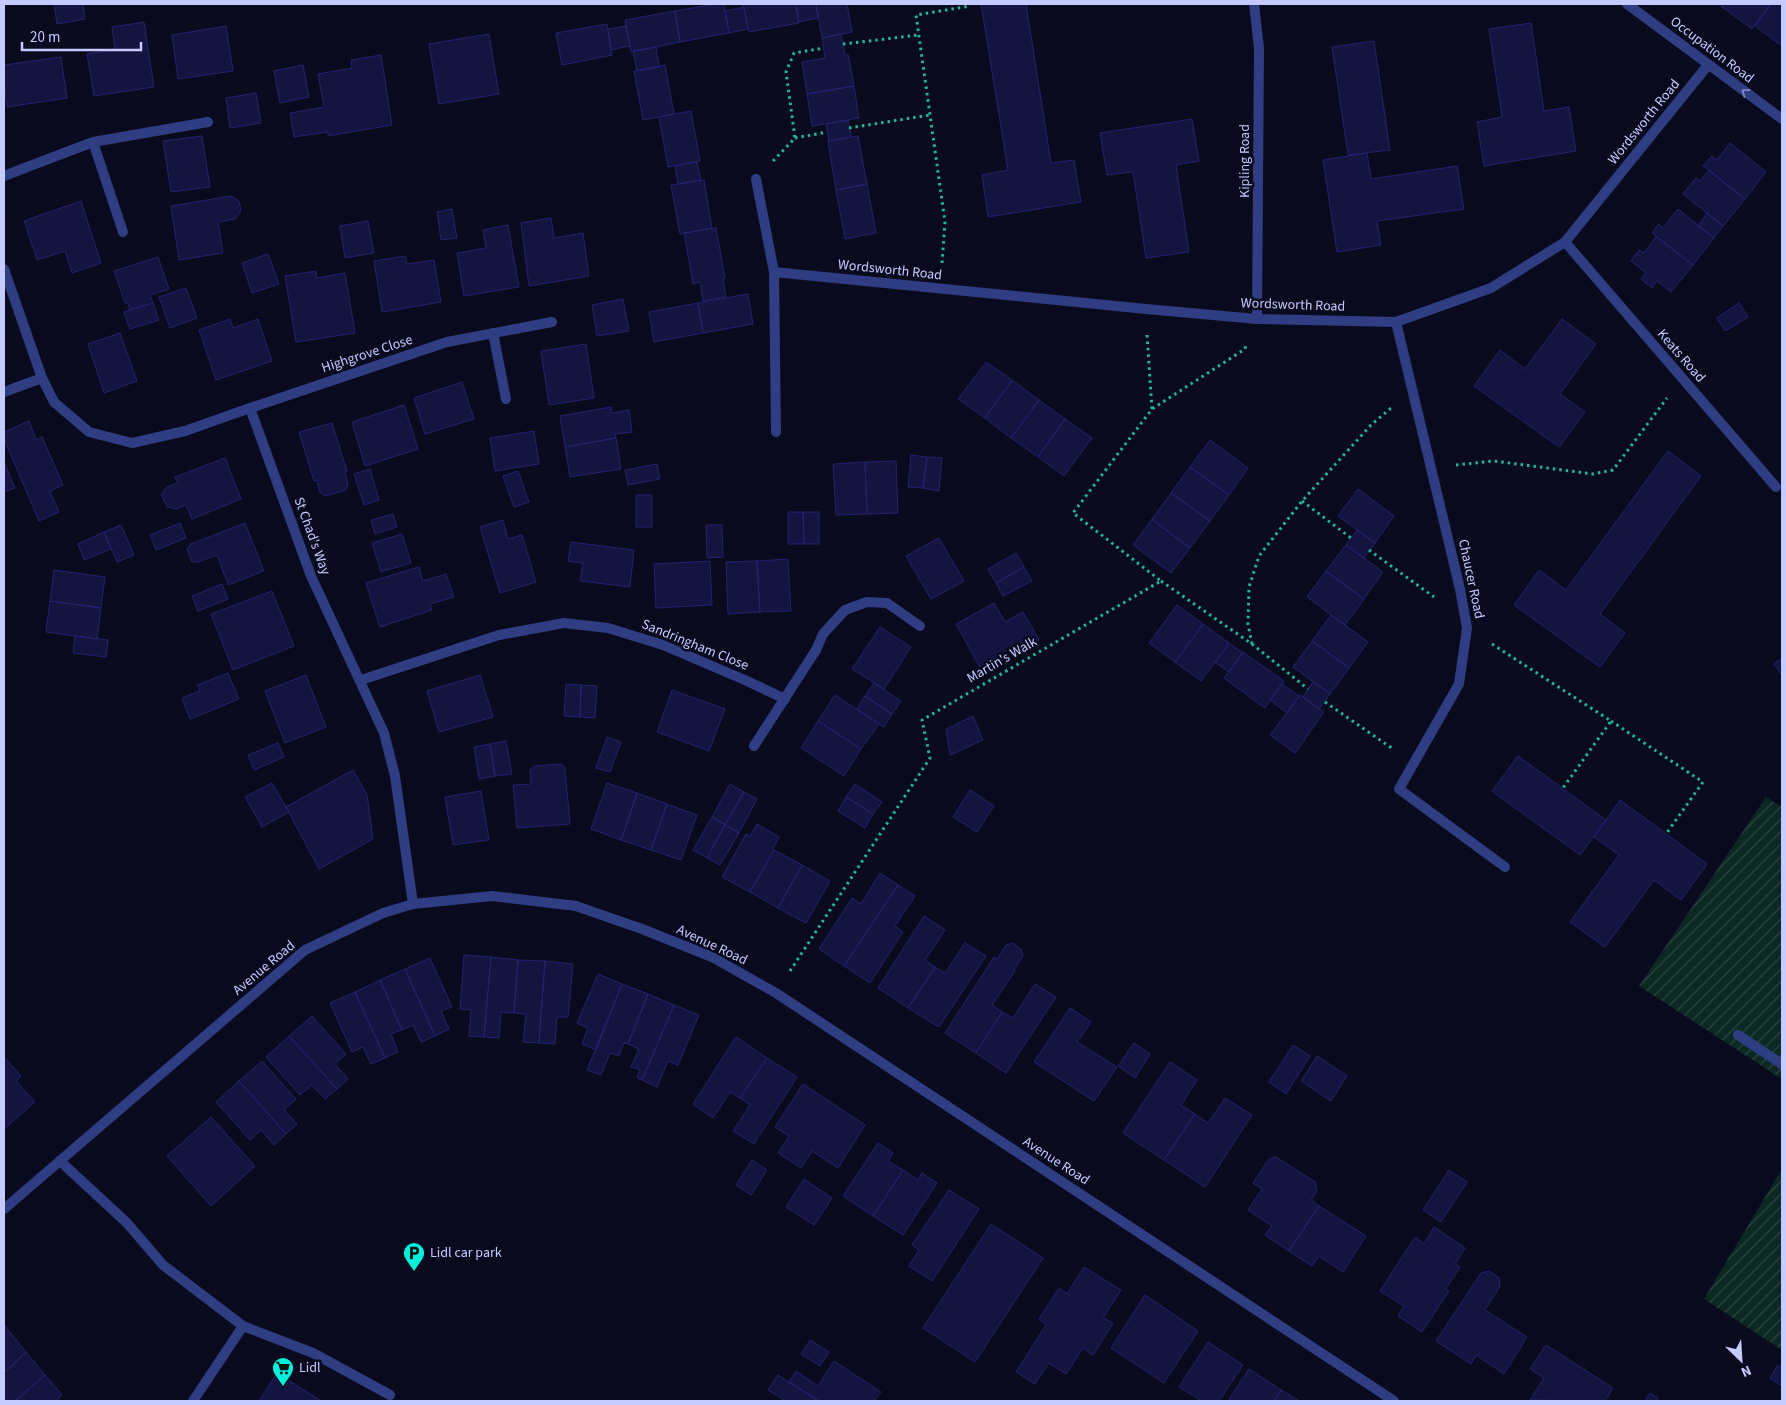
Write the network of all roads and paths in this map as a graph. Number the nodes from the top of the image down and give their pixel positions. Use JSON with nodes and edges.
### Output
{"nodes":[{"id":1,"x":1254,"y":4,"type":"edge"},
{"id":2,"x":1627,"y":4,"type":"edge"},
{"id":3,"x":970,"y":6,"type":"dead end"},
{"id":4,"x":919,"y":35,"type":"junction"},
{"id":5,"x":843,"y":44,"type":"dead end"},
{"id":6,"x":824,"y":48,"type":"dead end"},
{"id":7,"x":1708,"y":65,"type":"junction"},
{"id":8,"x":930,"y":115,"type":"junction"},
{"id":9,"x":1782,"y":119,"type":"edge"},
{"id":10,"x":208,"y":122,"type":"dead end"},
{"id":11,"x":849,"y":128,"type":"dead end"},
{"id":12,"x":827,"y":132,"type":"dead end"},
{"id":13,"x":795,"y":138,"type":"junction"},
{"id":14,"x":93,"y":142,"type":"junction"},
{"id":15,"x":4,"y":176,"type":"edge"},
{"id":16,"x":756,"y":179,"type":"joint"},
{"id":17,"x":124,"y":232,"type":"dead end"},
{"id":18,"x":1565,"y":242,"type":"junction"},
{"id":19,"x":4,"y":269,"type":"edge"},
{"id":20,"x":774,"y":272,"type":"junction"},
{"id":21,"x":940,"y":289,"type":"junction"},
{"id":22,"x":1146,"y":310,"type":"junction"},
{"id":23,"x":1257,"y":319,"type":"junction"},
{"id":24,"x":552,"y":322,"type":"dead end"},
{"id":25,"x":1396,"y":322,"type":"junction"},
{"id":26,"x":493,"y":333,"type":"junction"},
{"id":27,"x":42,"y":378,"type":"junction"},
{"id":28,"x":1682,"y":378,"type":"junction"},
{"id":29,"x":1413,"y":391,"type":"junction"},
{"id":30,"x":4,"y":392,"type":"edge"},
{"id":31,"x":506,"y":399,"type":"dead end"},
{"id":32,"x":250,"y":408,"type":"junction"},
{"id":33,"x":1152,"y":409,"type":"junction"},
{"id":34,"x":776,"y":432,"type":"dead end"},
{"id":35,"x":1432,"y":472,"type":"junction"},
{"id":36,"x":1776,"y":487,"type":"dead end"},
{"id":37,"x":1302,"y":502,"type":"junction"},
{"id":38,"x":1351,"y":538,"type":"dead end"},
{"id":39,"x":1369,"y":550,"type":"dead end"},
{"id":40,"x":1161,"y":581,"type":"junction"},
{"id":41,"x":920,"y":626,"type":"dead end"},
{"id":42,"x":1467,"y":627,"type":"junction"},
{"id":43,"x":1252,"y":644,"type":"junction"},
{"id":44,"x":361,"y":680,"type":"junction"},
{"id":45,"x":1308,"y":689,"type":"dead end"},
{"id":46,"x":785,"y":699,"type":"junction"},
{"id":47,"x":1325,"y":702,"type":"dead end"},
{"id":48,"x":1611,"y":721,"type":"junction"},
{"id":49,"x":754,"y":746,"type":"dead end"},
{"id":50,"x":1414,"y":764,"type":"junction"},
{"id":51,"x":1563,"y":788,"type":"dead end"},
{"id":52,"x":1666,"y":834,"type":"dead end"},
{"id":53,"x":1505,"y":867,"type":"dead end"},
{"id":54,"x":413,"y":904,"type":"junction"},
{"id":55,"x":776,"y":992,"type":"junction"},
{"id":56,"x":1738,"y":1036,"type":"dead end"},
{"id":57,"x":1782,"y":1064,"type":"edge"},
{"id":58,"x":60,"y":1161,"type":"junction"},
{"id":59,"x":4,"y":1209,"type":"edge"},
{"id":60,"x":243,"y":1326,"type":"junction"},
{"id":61,"x":390,"y":1395,"type":"dead end"},
{"id":62,"x":193,"y":1401,"type":"edge"},
{"id":63,"x":1394,"y":1401,"type":"edge"}],
"edges":[{"from":1,"to":23,"type":"street","name":"Kipling Road"},
{"from":2,"to":7,"type":"street","name":"Occupation Road"},
{"from":3,"to":4,"type":"path"},
{"from":4,"to":5,"type":"path"},
{"from":4,"to":8,"type":"path"},
{"from":6,"to":13,"type":"path"},
{"from":9,"to":7,"type":"street","name":"Occupation Road","one_way":true},
{"from":7,"to":18,"type":"street","name":"Wordsworth Road"},
{"from":8,"to":11,"type":"path"},
{"from":8,"to":21,"type":"path"},
{"from":10,"to":14,"type":"street"},
{"from":12,"to":13,"type":"path"},
{"from":13,"to":16,"type":"path"},
{"from":14,"to":15,"type":"street"},
{"from":14,"to":17,"type":"street"},
{"from":16,"to":20,"type":"street"},
{"from":18,"to":25,"type":"street","name":"Wordsworth Road"},
{"from":18,"to":28,"type":"street","name":"Keats Road"},
{"from":19,"to":27,"type":"street"},
{"from":20,"to":21,"type":"street","name":"Wordsworth Road"},
{"from":20,"to":34,"type":"street"},
{"from":21,"to":22,"type":"street","name":"Wordsworth Road"},
{"from":22,"to":23,"type":"street","name":"Wordsworth Road"},
{"from":22,"to":33,"type":"path"},
{"from":23,"to":25,"type":"street","name":"Wordsworth Road"},
{"from":23,"to":33,"type":"path"},
{"from":24,"to":26,"type":"street","name":"Highgrove Close"},
{"from":25,"to":29,"type":"street","name":"Chaucer Road"},
{"from":26,"to":31,"type":"street"},
{"from":26,"to":32,"type":"street","name":"Highgrove Close"},
{"from":27,"to":30,"type":"street"},
{"from":27,"to":32,"type":"street"},
{"from":28,"to":35,"type":"path"},
{"from":28,"to":36,"type":"street","name":"Keats Road"},
{"from":29,"to":35,"type":"street","name":"Chaucer Road"},
{"from":29,"to":37,"type":"path"},
{"from":32,"to":44,"type":"street","name":"St Chad's Way"},
{"from":33,"to":40,"type":"path"},
{"from":35,"to":42,"type":"street","name":"Chaucer Road"},
{"from":37,"to":38,"type":"path"},
{"from":37,"to":43,"type":"path"},
{"from":39,"to":42,"type":"path"},
{"from":40,"to":43,"type":"path"},
{"from":40,"to":55,"type":"path","name":"Martin's Walk"},
{"from":41,"to":46,"type":"street"},
{"from":42,"to":48,"type":"path"},
{"from":42,"to":50,"type":"street","name":"Chaucer Road"},
{"from":43,"to":45,"type":"path"},
{"from":44,"to":46,"type":"street","name":"Sandringham Close"},
{"from":44,"to":54,"type":"street","name":"St Chad's Way"},
{"from":46,"to":49,"type":"street"},
{"from":47,"to":50,"type":"path"},
{"from":48,"to":51,"type":"path"},
{"from":48,"to":52,"type":"path"},
{"from":50,"to":53,"type":"street","name":"Chaucer Road"},
{"from":54,"to":55,"type":"street","name":"Avenue Road"},
{"from":54,"to":58,"type":"street","name":"Avenue Road"},
{"from":55,"to":63,"type":"street","name":"Avenue Road"},
{"from":56,"to":57,"type":"street"},
{"from":58,"to":59,"type":"street","name":"Avenue Road"},
{"from":58,"to":60,"type":"street"},
{"from":60,"to":61,"type":"street"},
{"from":60,"to":62,"type":"street"}]}
